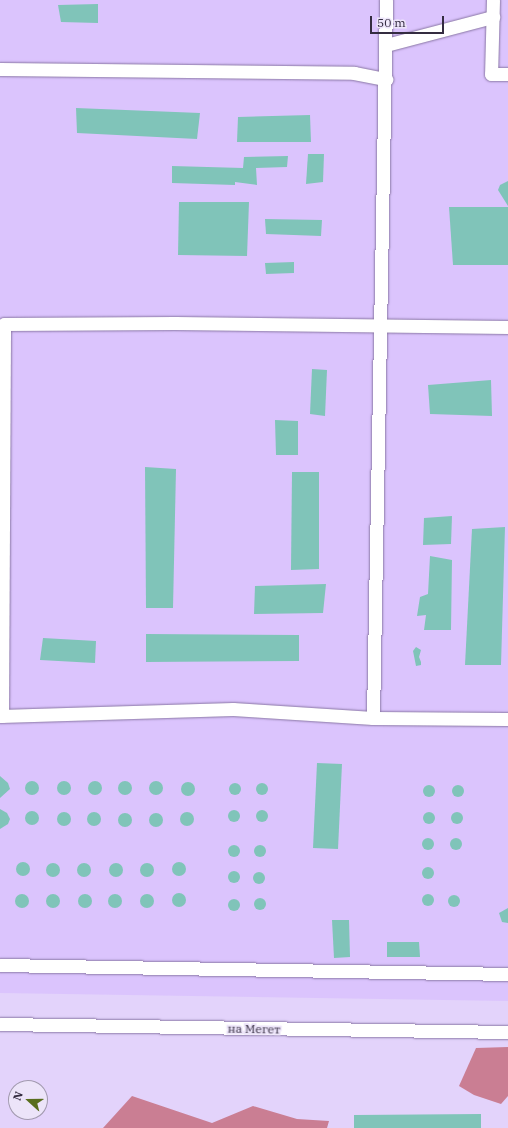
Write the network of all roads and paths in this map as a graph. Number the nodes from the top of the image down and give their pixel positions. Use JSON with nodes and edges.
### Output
{"nodes":[{"id":1,"x":386,"y":0,"type":"edge"},
{"id":2,"x":493,"y":0,"type":"edge"},
{"id":3,"x":493,"y":17,"type":"junction"},
{"id":4,"x":386,"y":45,"type":"junction"},
{"id":5,"x":0,"y":69,"type":"edge"},
{"id":6,"x":508,"y":74,"type":"edge"},
{"id":7,"x":386,"y":79,"type":"junction"},
{"id":8,"x":2,"y":324,"type":"edge"},
{"id":9,"x":382,"y":325,"type":"junction"},
{"id":10,"x":508,"y":327,"type":"edge"},
{"id":11,"x":1,"y":716,"type":"edge"},
{"id":12,"x":373,"y":718,"type":"junction"},
{"id":13,"x":508,"y":720,"type":"edge"},
{"id":14,"x":0,"y":965,"type":"edge"},
{"id":15,"x":508,"y":974,"type":"edge"},
{"id":16,"x":0,"y":1024,"type":"edge"},
{"id":17,"x":508,"y":1032,"type":"edge"}],
"edges":[{"from":1,"to":4,"type":"street"},
{"from":2,"to":3,"type":"street"},
{"from":3,"to":4,"type":"street"},
{"from":3,"to":6,"type":"street"},
{"from":4,"to":7,"type":"street"},
{"from":5,"to":7,"type":"street"},
{"from":7,"to":9,"type":"street"},
{"from":8,"to":9,"type":"street"},
{"from":8,"to":11,"type":"street"},
{"from":9,"to":10,"type":"street"},
{"from":9,"to":12,"type":"street"},
{"from":11,"to":12,"type":"street"},
{"from":12,"to":13,"type":"street"},
{"from":14,"to":15,"type":"street"},
{"from":16,"to":17,"type":"street","name":"на Мегет"}]}
